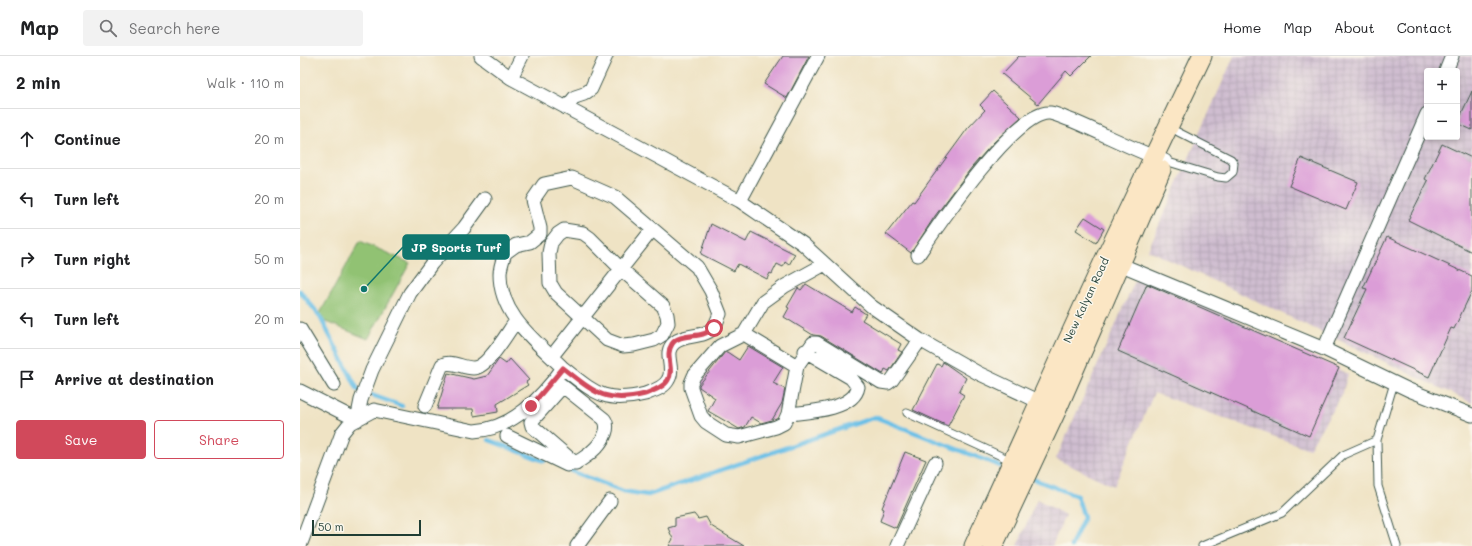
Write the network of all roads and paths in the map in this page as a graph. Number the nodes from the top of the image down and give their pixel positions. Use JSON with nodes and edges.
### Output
{"nodes":[{"id":1,"x":481,"y":56,"type":"edge"},
{"id":2,"x":522,"y":56,"type":"edge"},
{"id":3,"x":606,"y":56,"type":"edge"},
{"id":4,"x":818,"y":56,"type":"edge"},
{"id":5,"x":1202,"y":56,"type":"edge"},
{"id":6,"x":1213,"y":56,"type":"edge"},
{"id":7,"x":1452,"y":56,"type":"edge"},
{"id":8,"x":1447,"y":68,"type":"edge"},
{"id":9,"x":512,"y":78,"type":"junction"},
{"id":10,"x":566,"y":108,"type":"junction"},
{"id":11,"x":1424,"y":121,"type":"edge"},
{"id":12,"x":1178,"y":132,"type":"junction"},
{"id":13,"x":1160,"y":159,"type":"junction"},
{"id":14,"x":485,"y":199,"type":"dead end"},
{"id":15,"x":740,"y":201,"type":"junction"},
{"id":16,"x":652,"y":230,"type":"junction"},
{"id":17,"x":540,"y":234,"type":"junction"},
{"id":18,"x":551,"y":243,"type":"junction"},
{"id":19,"x":918,"y":255,"type":"dead end"},
{"id":20,"x":1113,"y":261,"type":"junction"},
{"id":21,"x":825,"y":264,"type":"junction"},
{"id":22,"x":621,"y":270,"type":"junction"},
{"id":23,"x":583,"y":318,"type":"junction"},
{"id":24,"x":516,"y":321,"type":"junction"},
{"id":25,"x":300,"y":329,"type":"edge"},
{"id":26,"x":744,"y":334,"type":"junction"},
{"id":27,"x":662,"y":335,"type":"junction"},
{"id":28,"x":920,"y":340,"type":"junction"},
{"id":29,"x":672,"y":344,"type":"junction"},
{"id":30,"x":1324,"y":349,"type":"junction"},
{"id":31,"x":806,"y":351,"type":"junction"},
{"id":32,"x":552,"y":356,"type":"junction"},
{"id":33,"x":796,"y":366,"type":"junction"},
{"id":34,"x":563,"y":368,"type":"junction"},
{"id":35,"x":1394,"y":382,"type":"junction"},
{"id":36,"x":559,"y":383,"type":"junction"},
{"id":37,"x":334,"y":385,"type":"dead end"},
{"id":38,"x":300,"y":391,"type":"edge"},
{"id":39,"x":1039,"y":401,"type":"junction"},
{"id":40,"x":425,"y":406,"type":"dead end"},
{"id":41,"x":1057,"y":409,"type":"junction"},
{"id":42,"x":907,"y":413,"type":"dead end"},
{"id":43,"x":788,"y":414,"type":"junction"},
{"id":44,"x":1472,"y":415,"type":"edge"},
{"id":45,"x":357,"y":420,"type":"junction"},
{"id":46,"x":507,"y":436,"type":"dead end"},
{"id":47,"x":1376,"y":440,"type":"junction"},
{"id":48,"x":1012,"y":461,"type":"junction"},
{"id":49,"x":935,"y":463,"type":"dead end"},
{"id":50,"x":576,"y":464,"type":"junction"},
{"id":51,"x":610,"y":501,"type":"dead end"},
{"id":52,"x":300,"y":546,"type":"edge"},
{"id":53,"x":577,"y":546,"type":"edge"},
{"id":54,"x":898,"y":546,"type":"edge"},
{"id":55,"x":974,"y":546,"type":"edge"},
{"id":56,"x":992,"y":546,"type":"edge"},
{"id":57,"x":1202,"y":546,"type":"edge"},
{"id":58,"x":1397,"y":546,"type":"edge"}],
"edges":[{"from":1,"to":9,"type":"street"},
{"from":2,"to":9,"type":"street"},
{"from":3,"to":10,"type":"street"},
{"from":4,"to":15,"type":"street"},
{"from":5,"to":13,"type":"street","name":"New Kalyan Road"},
{"from":6,"to":12,"type":"street","name":"New Kalyan Road"},
{"from":7,"to":8,"type":"street"},
{"from":9,"to":10,"type":"street"},
{"from":10,"to":15,"type":"street"},
{"from":11,"to":30,"type":"street"},
{"from":12,"to":13,"type":"street","name":"New Kalyan Road"},
{"from":12,"to":13,"type":"lane"},
{"from":13,"to":19,"type":"street"},
{"from":13,"to":20,"type":"street","name":"New Kalyan Road"},
{"from":14,"to":45,"type":"street"},
{"from":15,"to":21,"type":"street"},
{"from":16,"to":17,"type":"street"},
{"from":16,"to":22,"type":"street"},
{"from":16,"to":29,"type":"street"},
{"from":17,"to":18,"type":"street"},
{"from":17,"to":24,"type":"street"},
{"from":18,"to":22,"type":"street"},
{"from":18,"to":23,"type":"street"},
{"from":20,"to":30,"type":"street"},
{"from":20,"to":39,"type":"street","name":"New Kalyan Road"},
{"from":20,"to":41,"type":"street","name":"New Kalyan Road"},
{"from":21,"to":26,"type":"street"},
{"from":21,"to":28,"type":"street"},
{"from":22,"to":23,"type":"street"},
{"from":22,"to":27,"type":"street"},
{"from":23,"to":27,"type":"street"},
{"from":23,"to":32,"type":"street"},
{"from":24,"to":32,"type":"street"},
{"from":24,"to":40,"type":"street"},
{"from":25,"to":37,"type":"street"},
{"from":26,"to":33,"type":"street"},
{"from":26,"to":43,"type":"street"},
{"from":27,"to":29,"type":"street"},
{"from":28,"to":31,"type":"street"},
{"from":28,"to":39,"type":"street"},
{"from":29,"to":34,"type":"street"},
{"from":30,"to":35,"type":"street"},
{"from":31,"to":33,"type":"street"},
{"from":31,"to":43,"type":"street"},
{"from":32,"to":34,"type":"street"},
{"from":33,"to":43,"type":"street"},
{"from":34,"to":36,"type":"street"},
{"from":35,"to":44,"type":"street"},
{"from":35,"to":47,"type":"lane"},
{"from":36,"to":45,"type":"street"},
{"from":36,"to":50,"type":"street"},
{"from":36,"to":50,"type":"street"},
{"from":38,"to":45,"type":"street"},
{"from":39,"to":41,"type":"street"},
{"from":39,"to":48,"type":"street","name":"New Kalyan Road"},
{"from":41,"to":56,"type":"street","name":"New Kalyan Road"},
{"from":42,"to":48,"type":"lane"},
{"from":45,"to":52,"type":"street"},
{"from":46,"to":50,"type":"street"},
{"from":47,"to":57,"type":"lane"},
{"from":47,"to":58,"type":"lane"},
{"from":48,"to":55,"type":"street","name":"New Kalyan Road"},
{"from":49,"to":54,"type":"street"},
{"from":51,"to":53,"type":"street"}]}
